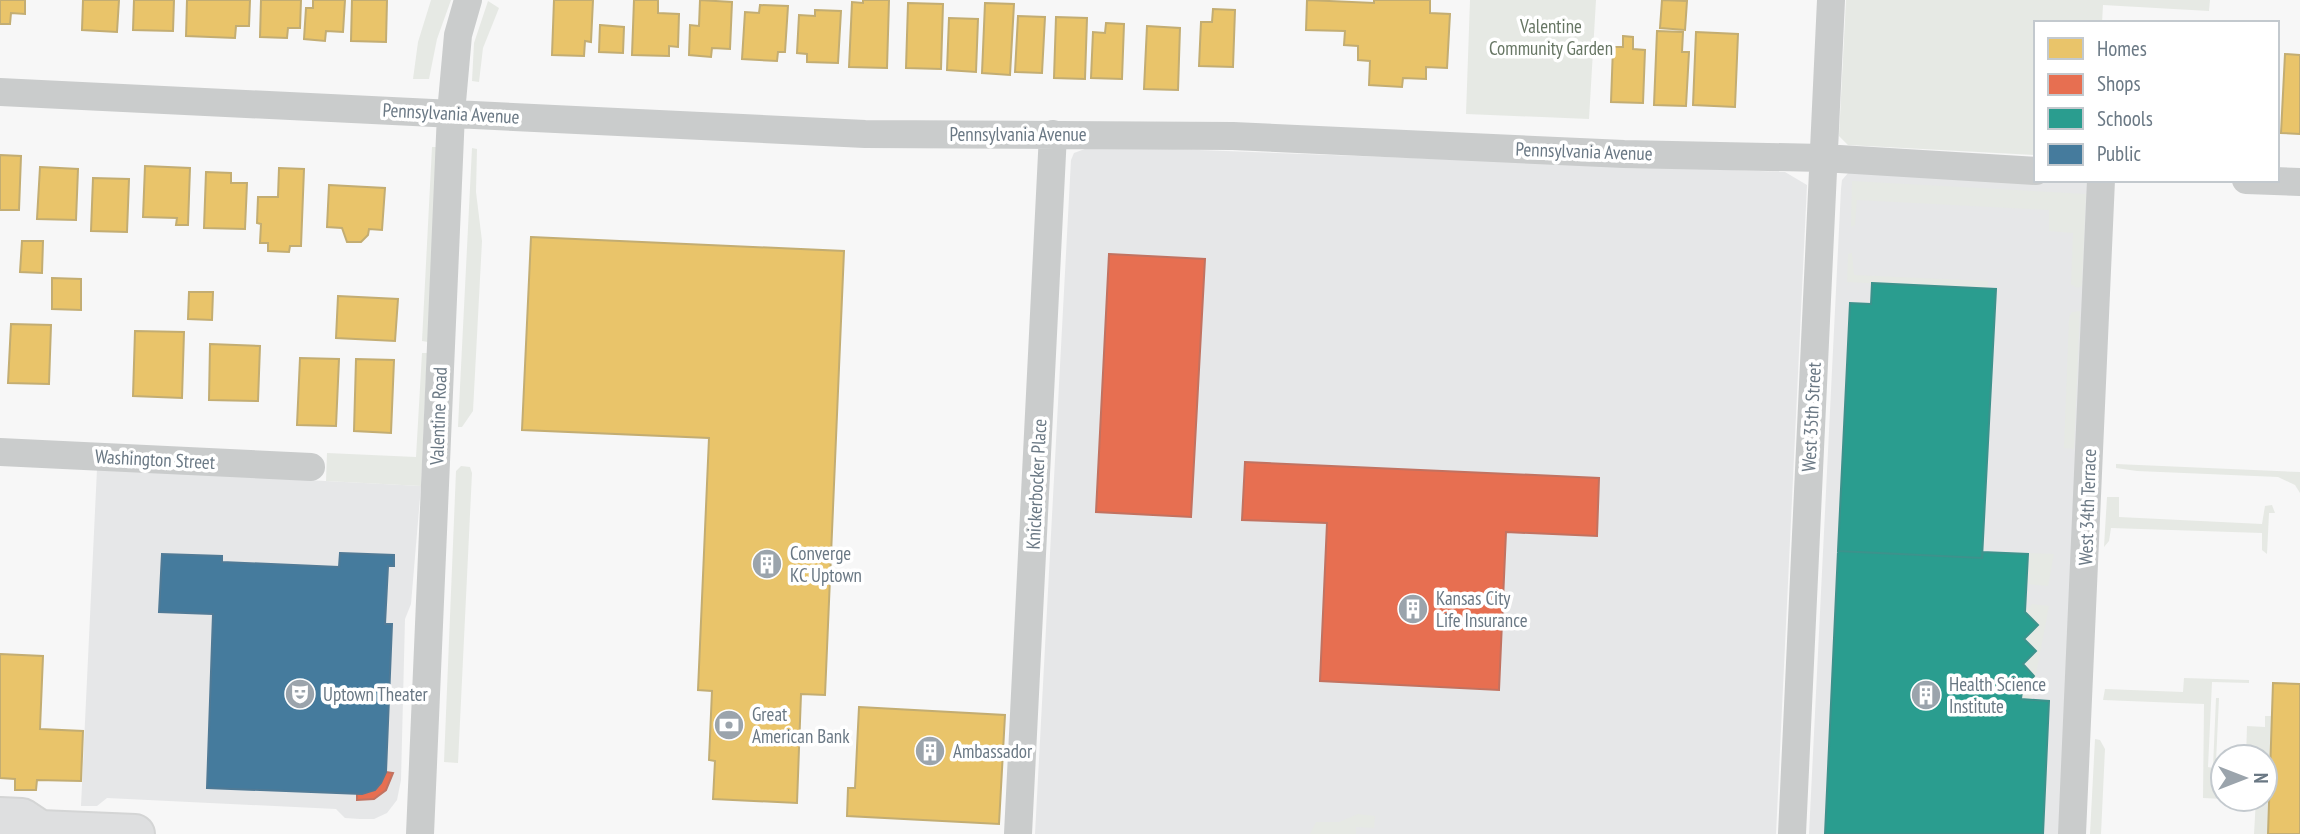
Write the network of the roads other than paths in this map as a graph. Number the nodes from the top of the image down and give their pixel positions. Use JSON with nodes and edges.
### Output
{"nodes":[{"id":1,"x":468,"y":0,"type":"edge"},
{"id":2,"x":1831,"y":0,"type":"edge"},
{"id":3,"x":0,"y":92,"type":"edge"},
{"id":4,"x":451,"y":113,"type":"junction"},
{"id":5,"x":1053,"y":134,"type":"junction"},
{"id":6,"x":1824,"y":158,"type":"junction"},
{"id":7,"x":2034,"y":171,"type":"edge"},
{"id":8,"x":2279,"y":181,"type":"edge"},
{"id":9,"x":2101,"y":182,"type":"edge"},
{"id":10,"x":2300,"y":182,"type":"edge"},
{"id":11,"x":0,"y":452,"type":"edge"},
{"id":12,"x":311,"y":467,"type":"dead end"},
{"id":13,"x":0,"y":817,"type":"edge"},
{"id":14,"x":41,"y":832,"type":"edge"},
{"id":15,"x":135,"y":834,"type":"edge"},
{"id":16,"x":420,"y":834,"type":"edge"},
{"id":17,"x":1018,"y":834,"type":"edge"},
{"id":18,"x":1792,"y":834,"type":"edge"},
{"id":19,"x":2072,"y":834,"type":"edge"}],
"edges":[{"from":1,"to":4,"type":"street","name":"Valentine Road"},
{"from":2,"to":6,"type":"street","name":"West 35th Street"},
{"from":3,"to":4,"type":"street","name":"Pennsylvania Avenue"},
{"from":4,"to":5,"type":"street","name":"Pennsylvania Avenue"},
{"from":4,"to":16,"type":"street","name":"Valentine Road"},
{"from":5,"to":6,"type":"street","name":"Pennsylvania Avenue"},
{"from":5,"to":17,"type":"street","name":"Knickerbocker Place"},
{"from":6,"to":7,"type":"street","name":"Pennsylvania Avenue"},
{"from":6,"to":18,"type":"street","name":"West 35th Street"},
{"from":8,"to":10,"type":"street"},
{"from":9,"to":19,"type":"street","name":"West 34th Terrace"},
{"from":11,"to":12,"type":"street","name":"Washington Street"},
{"from":13,"to":14,"type":"main road"},
{"from":14,"to":15,"type":"main road"}]}
